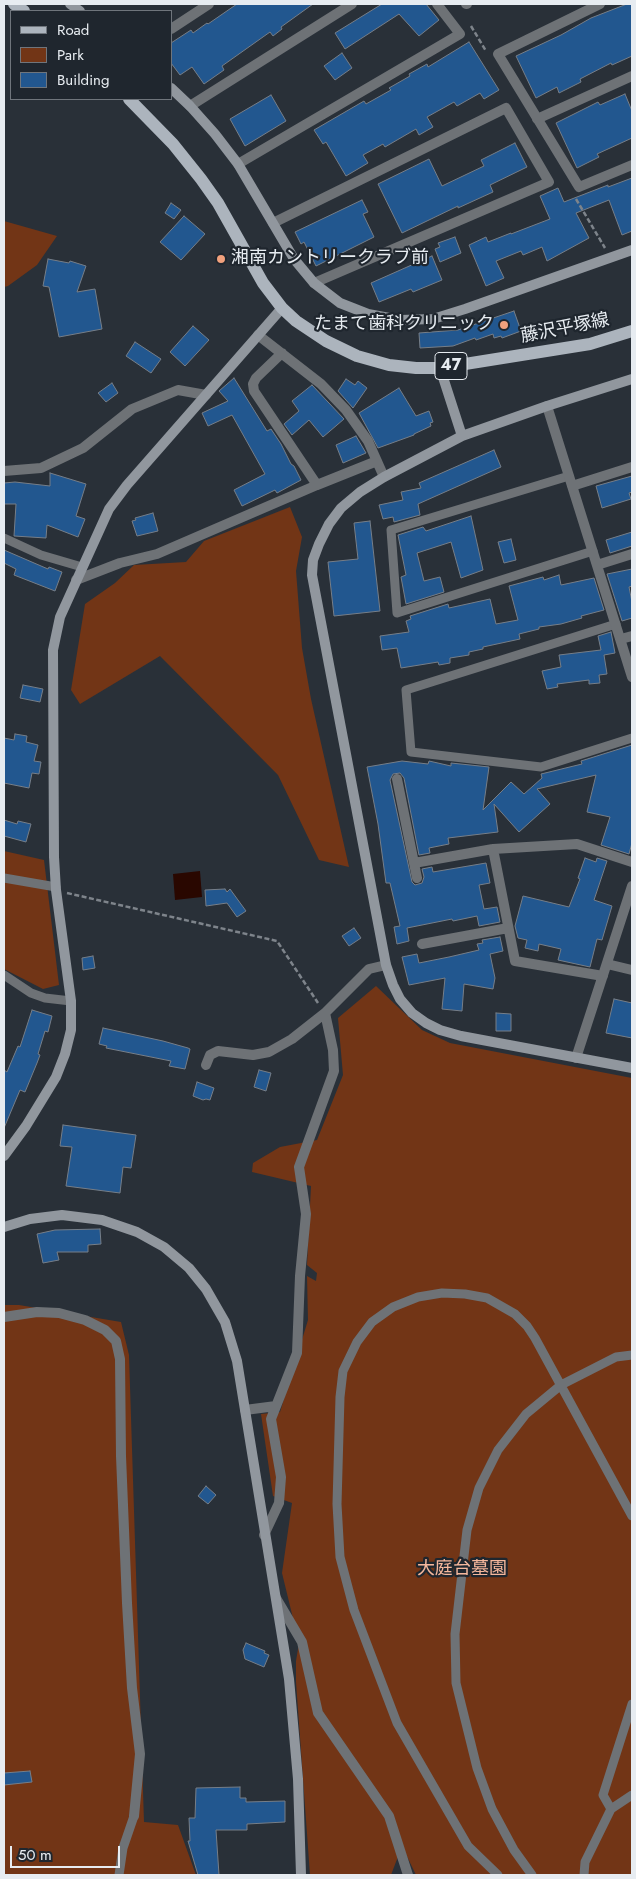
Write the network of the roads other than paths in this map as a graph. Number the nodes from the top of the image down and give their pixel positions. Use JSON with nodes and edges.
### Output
{"nodes":[{"id":1,"x":209,"y":4,"type":"edge"},
{"id":2,"x":352,"y":4,"type":"edge"},
{"id":3,"x":437,"y":4,"type":"edge"},
{"id":4,"x":600,"y":4,"type":"edge"},
{"id":5,"x":172,"y":28,"type":"edge"},
{"id":6,"x":632,"y":76,"type":"edge"},
{"id":7,"x":172,"y":89,"type":"edge"},
{"id":8,"x":130,"y":100,"type":"edge"},
{"id":9,"x":190,"y":106,"type":"junction"},
{"id":10,"x":537,"y":119,"type":"junction"},
{"id":11,"x":238,"y":164,"type":"junction"},
{"id":12,"x":632,"y":165,"type":"edge"},
{"id":13,"x":273,"y":223,"type":"junction"},
{"id":14,"x":632,"y":250,"type":"edge"},
{"id":15,"x":314,"y":283,"type":"junction"},
{"id":16,"x":282,"y":308,"type":"junction"},
{"id":17,"x":632,"y":331,"type":"edge"},
{"id":18,"x":258,"y":335,"type":"junction"},
{"id":19,"x":282,"y":353,"type":"junction"},
{"id":20,"x":440,"y":368,"type":"junction"},
{"id":21,"x":632,"y":379,"type":"edge"},
{"id":22,"x":206,"y":395,"type":"junction"},
{"id":23,"x":547,"y":406,"type":"junction"},
{"id":24,"x":462,"y":436,"type":"junction"},
{"id":25,"x":377,"y":460,"type":"junction"},
{"id":26,"x":632,"y":467,"type":"edge"},
{"id":27,"x":4,"y":471,"type":"edge"},
{"id":28,"x":384,"y":477,"type":"junction"},
{"id":29,"x":571,"y":481,"type":"junction"},
{"id":30,"x":317,"y":485,"type":"junction"},
{"id":31,"x":4,"y":538,"type":"edge"},
{"id":32,"x":593,"y":551,"type":"junction"},
{"id":33,"x":632,"y":554,"type":"edge"},
{"id":34,"x":597,"y":565,"type":"junction"},
{"id":35,"x":82,"y":567,"type":"junction"},
{"id":36,"x":76,"y":580,"type":"junction"},
{"id":37,"x":616,"y":624,"type":"junction"},
{"id":38,"x":632,"y":636,"type":"edge"},
{"id":39,"x":621,"y":639,"type":"junction"},
{"id":40,"x":632,"y":677,"type":"edge"},
{"id":41,"x":632,"y":738,"type":"edge"},
{"id":42,"x":397,"y":779,"type":"dead end"},
{"id":43,"x":493,"y":849,"type":"junction"},
{"id":44,"x":632,"y":862,"type":"edge"},
{"id":45,"x":414,"y":864,"type":"junction"},
{"id":46,"x":4,"y":878,"type":"edge"},
{"id":47,"x":417,"y":878,"type":"dead end"},
{"id":48,"x":632,"y":886,"type":"edge"},
{"id":49,"x":56,"y":889,"type":"junction"},
{"id":50,"x":508,"y":928,"type":"junction"},
{"id":51,"x":422,"y":944,"type":"dead end"},
{"id":52,"x":607,"y":964,"type":"junction"},
{"id":53,"x":386,"y":965,"type":"junction"},
{"id":54,"x":632,"y":970,"type":"edge"},
{"id":55,"x":4,"y":976,"type":"edge"},
{"id":56,"x":603,"y":976,"type":"junction"},
{"id":57,"x":71,"y":1001,"type":"junction"},
{"id":58,"x":325,"y":1013,"type":"junction"},
{"id":59,"x":576,"y":1058,"type":"junction"},
{"id":60,"x":206,"y":1066,"type":"dead end"},
{"id":61,"x":632,"y":1068,"type":"edge"},
{"id":62,"x":4,"y":1156,"type":"edge"},
{"id":63,"x":4,"y":1227,"type":"edge"},
{"id":64,"x":4,"y":1317,"type":"edge"},
{"id":65,"x":632,"y":1355,"type":"edge"},
{"id":66,"x":561,"y":1385,"type":"junction"},
{"id":67,"x":276,"y":1406,"type":"junction"},
{"id":68,"x":245,"y":1410,"type":"junction"},
{"id":69,"x":632,"y":1516,"type":"edge"},
{"id":70,"x":264,"y":1535,"type":"junction"},
{"id":71,"x":276,"y":1597,"type":"junction"},
{"id":72,"x":632,"y":1704,"type":"edge"},
{"id":73,"x":632,"y":1795,"type":"edge"},
{"id":74,"x":611,"y":1809,"type":"junction"},
{"id":75,"x":134,"y":1816,"type":"joint"},
{"id":76,"x":119,"y":1875,"type":"edge"},
{"id":77,"x":301,"y":1875,"type":"edge"},
{"id":78,"x":408,"y":1875,"type":"edge"},
{"id":79,"x":498,"y":1875,"type":"edge"},
{"id":80,"x":532,"y":1875,"type":"edge"},
{"id":81,"x":579,"y":1875,"type":"edge"},
{"id":82,"x":584,"y":1875,"type":"edge"}],
"edges":[{"from":1,"to":5,"type":"street"},
{"from":2,"to":9,"type":"street"},
{"from":3,"to":11,"type":"street"},
{"from":4,"to":10,"type":"street"},
{"from":6,"to":10,"type":"street"},
{"from":7,"to":9,"type":"street"},
{"from":8,"to":16,"type":"main road","number":"47"},
{"from":9,"to":11,"type":"street"},
{"from":10,"to":12,"type":"street"},
{"from":11,"to":13,"type":"street"},
{"from":13,"to":15,"type":"street"},
{"from":13,"to":15,"type":"street"},
{"from":14,"to":15,"type":"street"},
{"from":16,"to":18,"type":"street"},
{"from":16,"to":20,"type":"main road","name":"藤沢平塚線","number":"47"},
{"from":17,"to":20,"type":"main road","name":"藤沢平塚線","number":"47"},
{"from":18,"to":19,"type":"street"},
{"from":18,"to":22,"type":"street"},
{"from":19,"to":25,"type":"street"},
{"from":19,"to":30,"type":"street"},
{"from":20,"to":24,"type":"street"},
{"from":21,"to":23,"type":"street"},
{"from":22,"to":27,"type":"street"},
{"from":22,"to":35,"type":"street"},
{"from":23,"to":24,"type":"street"},
{"from":23,"to":29,"type":"street"},
{"from":24,"to":28,"type":"street"},
{"from":25,"to":28,"type":"street"},
{"from":25,"to":30,"type":"street"},
{"from":26,"to":29,"type":"street"},
{"from":28,"to":53,"type":"street"},
{"from":29,"to":32,"type":"street"},
{"from":29,"to":32,"type":"lane"},
{"from":30,"to":36,"type":"street"},
{"from":31,"to":35,"type":"lane"},
{"from":32,"to":34,"type":"street"},
{"from":33,"to":34,"type":"street"},
{"from":34,"to":37,"type":"street"},
{"from":35,"to":36,"type":"street"},
{"from":36,"to":49,"type":"street"},
{"from":37,"to":39,"type":"street"},
{"from":37,"to":41,"type":"lane"},
{"from":38,"to":39,"type":"street"},
{"from":39,"to":40,"type":"street"},
{"from":42,"to":45,"type":"street"},
{"from":43,"to":44,"type":"street"},
{"from":43,"to":45,"type":"street"},
{"from":43,"to":50,"type":"street"},
{"from":45,"to":47,"type":"street"},
{"from":46,"to":49,"type":"lane"},
{"from":48,"to":52,"type":"street"},
{"from":49,"to":57,"type":"street"},
{"from":50,"to":51,"type":"street"},
{"from":50,"to":56,"type":"street"},
{"from":52,"to":54,"type":"street"},
{"from":52,"to":56,"type":"street"},
{"from":53,"to":58,"type":"street"},
{"from":53,"to":59,"type":"street"},
{"from":55,"to":57,"type":"lane"},
{"from":56,"to":59,"type":"street"},
{"from":57,"to":62,"type":"street"},
{"from":58,"to":60,"type":"street"},
{"from":58,"to":67,"type":"street"},
{"from":59,"to":61,"type":"street"},
{"from":63,"to":68,"type":"street"},
{"from":64,"to":75,"type":"street"},
{"from":65,"to":66,"type":"lane"},
{"from":66,"to":69,"type":"lane"},
{"from":66,"to":79,"type":"lane"},
{"from":66,"to":80,"type":"lane"},
{"from":67,"to":68,"type":"street"},
{"from":67,"to":70,"type":"street"},
{"from":68,"to":70,"type":"street"},
{"from":70,"to":71,"type":"street"},
{"from":71,"to":77,"type":"street"},
{"from":71,"to":78,"type":"street"},
{"from":72,"to":74,"type":"lane"},
{"from":73,"to":74,"type":"lane"},
{"from":74,"to":81,"type":"lane"},
{"from":74,"to":82,"type":"lane"},
{"from":75,"to":76,"type":"lane"}]}
